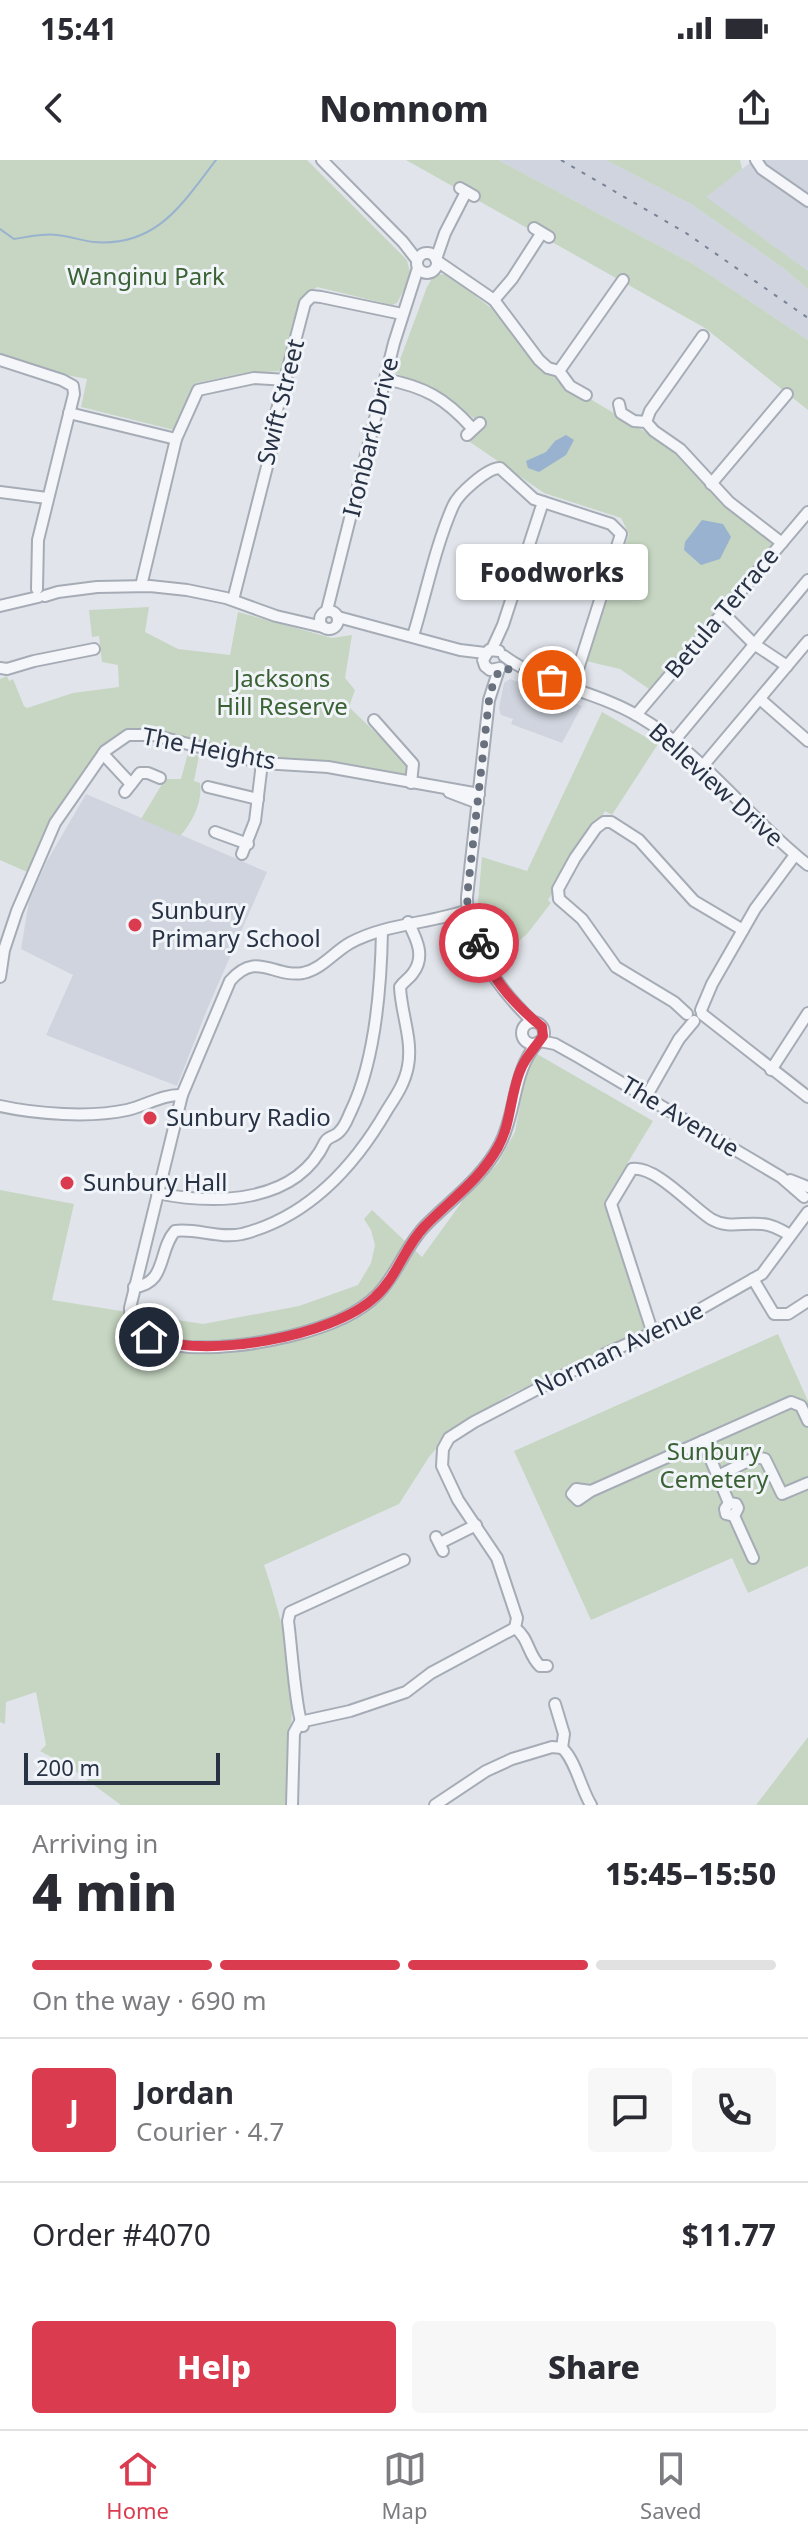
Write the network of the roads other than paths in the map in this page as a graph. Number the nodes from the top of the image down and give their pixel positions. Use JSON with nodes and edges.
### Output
{"nodes":[{"id":1,"x":322,"y":160,"type":"edge"},
{"id":2,"x":756,"y":160,"type":"edge"},
{"id":3,"x":467,"y":192,"type":"dead end"},
{"id":4,"x":808,"y":201,"type":"edge"},
{"id":5,"x":541,"y":233,"type":"dead end"},
{"id":6,"x":428,"y":262,"type":"junction"},
{"id":7,"x":623,"y":280,"type":"dead end"},
{"id":8,"x":494,"y":300,"type":"junction"},
{"id":9,"x":402,"y":314,"type":"junction"},
{"id":10,"x":703,"y":336,"type":"dead end"},
{"id":11,"x":0,"y":360,"type":"edge"},
{"id":12,"x":559,"y":371,"type":"junction"},
{"id":13,"x":385,"y":379,"type":"junction"},
{"id":14,"x":287,"y":380,"type":"junction"},
{"id":15,"x":787,"y":394,"type":"dead end"},
{"id":16,"x":586,"y":395,"type":"dead end"},
{"id":17,"x":619,"y":404,"type":"dead end"},
{"id":18,"x":69,"y":413,"type":"junction"},
{"id":19,"x":648,"y":425,"type":"junction"},
{"id":20,"x":473,"y":429,"type":"dead end"},
{"id":21,"x":176,"y":439,"type":"junction"},
{"id":22,"x":711,"y":484,"type":"junction"},
{"id":23,"x":0,"y":492,"type":"edge"},
{"id":24,"x":47,"y":498,"type":"junction"},
{"id":25,"x":543,"y":502,"type":"junction"},
{"id":26,"x":808,"y":512,"type":"edge"},
{"id":27,"x":782,"y":543,"type":"junction"},
{"id":28,"x":808,"y":580,"type":"edge"},
{"id":29,"x":141,"y":586,"type":"junction"},
{"id":30,"x":41,"y":592,"type":"junction"},
{"id":31,"x":233,"y":600,"type":"junction"},
{"id":32,"x":0,"y":606,"type":"edge"},
{"id":33,"x":723,"y":613,"type":"junction"},
{"id":34,"x":330,"y":618,"type":"junction"},
{"id":35,"x":413,"y":636,"type":"junction"},
{"id":36,"x":808,"y":641,"type":"edge"},
{"id":37,"x":754,"y":644,"type":"junction"},
{"id":38,"x":94,"y":649,"type":"dead end"},
{"id":39,"x":492,"y":657,"type":"junction"},
{"id":40,"x":787,"y":666,"type":"junction"},
{"id":41,"x":0,"y":668,"type":"edge"},
{"id":42,"x":500,"y":668,"type":"junction"},
{"id":43,"x":533,"y":673,"type":"junction"},
{"id":44,"x":572,"y":688,"type":"junction"},
{"id":45,"x":760,"y":699,"type":"junction"},
{"id":46,"x":489,"y":700,"type":"junction"},
{"id":47,"x":636,"y":715,"type":"junction"},
{"id":48,"x":374,"y":720,"type":"dead end"},
{"id":49,"x":674,"y":741,"type":"junction"},
{"id":50,"x":808,"y":741,"type":"edge"},
{"id":51,"x":103,"y":754,"type":"junction"},
{"id":52,"x":262,"y":763,"type":"junction"},
{"id":53,"x":702,"y":767,"type":"junction"},
{"id":54,"x":160,"y":778,"type":"dead end"},
{"id":55,"x":411,"y":783,"type":"junction"},
{"id":56,"x":208,"y":787,"type":"dead end"},
{"id":57,"x":258,"y":799,"type":"junction"},
{"id":58,"x":478,"y":799,"type":"junction"},
{"id":59,"x":215,"y":832,"type":"dead end"},
{"id":60,"x":795,"y":855,"type":"junction"},
{"id":61,"x":808,"y":865,"type":"edge"},
{"id":62,"x":468,"y":910,"type":"junction"},
{"id":63,"x":408,"y":922,"type":"junction"},
{"id":64,"x":743,"y":930,"type":"junction"},
{"id":65,"x":382,"y":931,"type":"junction"},
{"id":66,"x":2,"y":951,"type":"edge"},
{"id":67,"x":0,"y":977,"type":"edge"},
{"id":68,"x":503,"y":987,"type":"junction"},
{"id":69,"x":808,"y":1013,"type":"edge"},
{"id":70,"x":695,"y":1014,"type":"junction"},
{"id":71,"x":533,"y":1022,"type":"junction"},
{"id":72,"x":522,"y":1034,"type":"junction"},
{"id":73,"x":540,"y":1038,"type":"junction"},
{"id":74,"x":771,"y":1070,"type":"junction"},
{"id":75,"x":182,"y":1095,"type":"junction"},
{"id":76,"x":646,"y":1097,"type":"junction"},
{"id":77,"x":808,"y":1097,"type":"edge"},
{"id":78,"x":0,"y":1106,"type":"edge"},
{"id":79,"x":157,"y":1193,"type":"junction"},
{"id":80,"x":807,"y":1198,"type":"edge"},
{"id":81,"x":791,"y":1233,"type":"junction"},
{"id":82,"x":753,"y":1279,"type":"junction"},
{"id":83,"x":134,"y":1287,"type":"junction"},
{"id":84,"x":808,"y":1301,"type":"edge"},
{"id":85,"x":653,"y":1334,"type":"junction"},
{"id":86,"x":808,"y":1421,"type":"edge"},
{"id":87,"x":703,"y":1441,"type":"junction"},
{"id":88,"x":718,"y":1476,"type":"junction"},
{"id":89,"x":808,"y":1483,"type":"edge"},
{"id":90,"x":591,"y":1491,"type":"dead end"},
{"id":91,"x":476,"y":1525,"type":"junction"},
{"id":92,"x":440,"y":1544,"type":"dead end"},
{"id":93,"x":753,"y":1558,"type":"dead end"},
{"id":94,"x":405,"y":1560,"type":"dead end"},
{"id":95,"x":515,"y":1628,"type":"junction"},
{"id":96,"x":547,"y":1666,"type":"dead end"},
{"id":97,"x":555,"y":1704,"type":"dead end"},
{"id":98,"x":301,"y":1724,"type":"junction"},
{"id":99,"x":562,"y":1748,"type":"junction"},
{"id":100,"x":292,"y":1805,"type":"edge"},
{"id":101,"x":435,"y":1805,"type":"edge"},
{"id":102,"x":591,"y":1805,"type":"edge"}],
"edges":[{"from":1,"to":6,"type":"street"},
{"from":2,"to":4,"type":"street"},
{"from":3,"to":6,"type":"street","name":"Ironbark Drive"},
{"from":5,"to":8,"type":"street"},
{"from":6,"to":8,"type":"street"},
{"from":6,"to":9,"type":"street","name":"Ironbark Drive"},
{"from":7,"to":12,"type":"street"},
{"from":8,"to":12,"type":"street"},
{"from":9,"to":13,"type":"street","name":"Ironbark Drive"},
{"from":9,"to":14,"type":"street","name":"Swift Street"},
{"from":10,"to":19,"type":"street"},
{"from":11,"to":18,"type":"street"},
{"from":12,"to":16,"type":"street"},
{"from":13,"to":20,"type":"street"},
{"from":13,"to":34,"type":"street","name":"Ironbark Drive"},
{"from":14,"to":21,"type":"street"},
{"from":14,"to":31,"type":"street","name":"Swift Street"},
{"from":15,"to":22,"type":"street"},
{"from":17,"to":19,"type":"street"},
{"from":18,"to":21,"type":"street"},
{"from":18,"to":24,"type":"street"},
{"from":19,"to":22,"type":"street"},
{"from":21,"to":29,"type":"street"},
{"from":22,"to":27,"type":"street"},
{"from":23,"to":24,"type":"street"},
{"from":24,"to":30,"type":"street"},
{"from":25,"to":35,"type":"street"},
{"from":25,"to":39,"type":"street"},
{"from":25,"to":44,"type":"street"},
{"from":26,"to":27,"type":"street","name":"Betula Terrace"},
{"from":27,"to":33,"type":"street","name":"Betula Terrace"},
{"from":28,"to":37,"type":"street"},
{"from":29,"to":30,"type":"street","name":"Belleview Drive"},
{"from":29,"to":31,"type":"street","name":"Belleview Drive"},
{"from":30,"to":32,"type":"street","name":"Belleview Drive"},
{"from":31,"to":34,"type":"street","name":"Belleview Drive"},
{"from":33,"to":37,"type":"street"},
{"from":33,"to":47,"type":"street","name":"Betula Terrace"},
{"from":34,"to":35,"type":"street","name":"Belleview Drive"},
{"from":35,"to":39,"type":"street","name":"Belleview Drive"},
{"from":36,"to":40,"type":"street"},
{"from":37,"to":40,"type":"street"},
{"from":37,"to":49,"type":"street"},
{"from":38,"to":41,"type":"street"},
{"from":39,"to":42,"type":"street"},
{"from":39,"to":43,"type":"street","name":"Belleview Drive"},
{"from":39,"to":46,"type":"street"},
{"from":40,"to":45,"type":"street"},
{"from":42,"to":43,"type":"street","name":"Belleview Drive"},
{"from":42,"to":46,"type":"street"},
{"from":43,"to":44,"type":"street","name":"Belleview Drive"},
{"from":44,"to":47,"type":"street","name":"Belleview Drive"},
{"from":45,"to":50,"type":"street"},
{"from":45,"to":53,"type":"street"},
{"from":46,"to":58,"type":"street"},
{"from":47,"to":49,"type":"street","name":"Belleview Drive"},
{"from":48,"to":55,"type":"street"},
{"from":49,"to":53,"type":"street","name":"Belleview Drive"},
{"from":51,"to":52,"type":"street","name":"The Heights"},
{"from":51,"to":54,"type":"street"},
{"from":51,"to":66,"type":"street","name":"The Heights"},
{"from":52,"to":55,"type":"street","name":"The Heights"},
{"from":52,"to":57,"type":"street"},
{"from":53,"to":60,"type":"street","name":"Belleview Drive"},
{"from":55,"to":58,"type":"street","name":"The Heights"},
{"from":56,"to":57,"type":"street"},
{"from":57,"to":59,"type":"street"},
{"from":58,"to":62,"type":"street"},
{"from":60,"to":61,"type":"street","name":"Belleview Drive"},
{"from":60,"to":64,"type":"street"},
{"from":62,"to":63,"type":"street"},
{"from":62,"to":68,"type":"street"},
{"from":63,"to":65,"type":"street"},
{"from":63,"to":83,"type":"street"},
{"from":64,"to":70,"type":"street"},
{"from":64,"to":70,"type":"street"},
{"from":65,"to":75,"type":"street"},
{"from":65,"to":79,"type":"street"},
{"from":66,"to":67,"type":"street","name":"The Heights"},
{"from":68,"to":71,"type":"street"},
{"from":68,"to":72,"type":"street"},
{"from":69,"to":74,"type":"street"},
{"from":70,"to":74,"type":"street"},
{"from":70,"to":76,"type":"street"},
{"from":71,"to":72,"type":"street"},
{"from":71,"to":73,"type":"street"},
{"from":72,"to":73,"type":"street"},
{"from":73,"to":76,"type":"street","name":"The Avenue"},
{"from":73,"to":83,"type":"street"},
{"from":74,"to":77,"type":"street"},
{"from":75,"to":78,"type":"street"},
{"from":75,"to":79,"type":"street"},
{"from":76,"to":80,"type":"street","name":"The Avenue"},
{"from":79,"to":83,"type":"street"},
{"from":80,"to":81,"type":"street","name":"Norman Avenue"},
{"from":81,"to":82,"type":"street","name":"Norman Avenue"},
{"from":81,"to":85,"type":"street"},
{"from":82,"to":84,"type":"street"},
{"from":82,"to":85,"type":"street","name":"Norman Avenue"},
{"from":85,"to":91,"type":"street","name":"Norman Avenue"},
{"from":86,"to":87,"type":"street"},
{"from":87,"to":88,"type":"street"},
{"from":87,"to":90,"type":"street"},
{"from":88,"to":89,"type":"street"},
{"from":88,"to":93,"type":"street"},
{"from":91,"to":92,"type":"street"},
{"from":91,"to":95,"type":"street"},
{"from":94,"to":98,"type":"street"},
{"from":95,"to":96,"type":"street"},
{"from":95,"to":98,"type":"street"},
{"from":97,"to":99,"type":"street"},
{"from":98,"to":100,"type":"street"},
{"from":99,"to":101,"type":"street"},
{"from":99,"to":102,"type":"street"}]}
